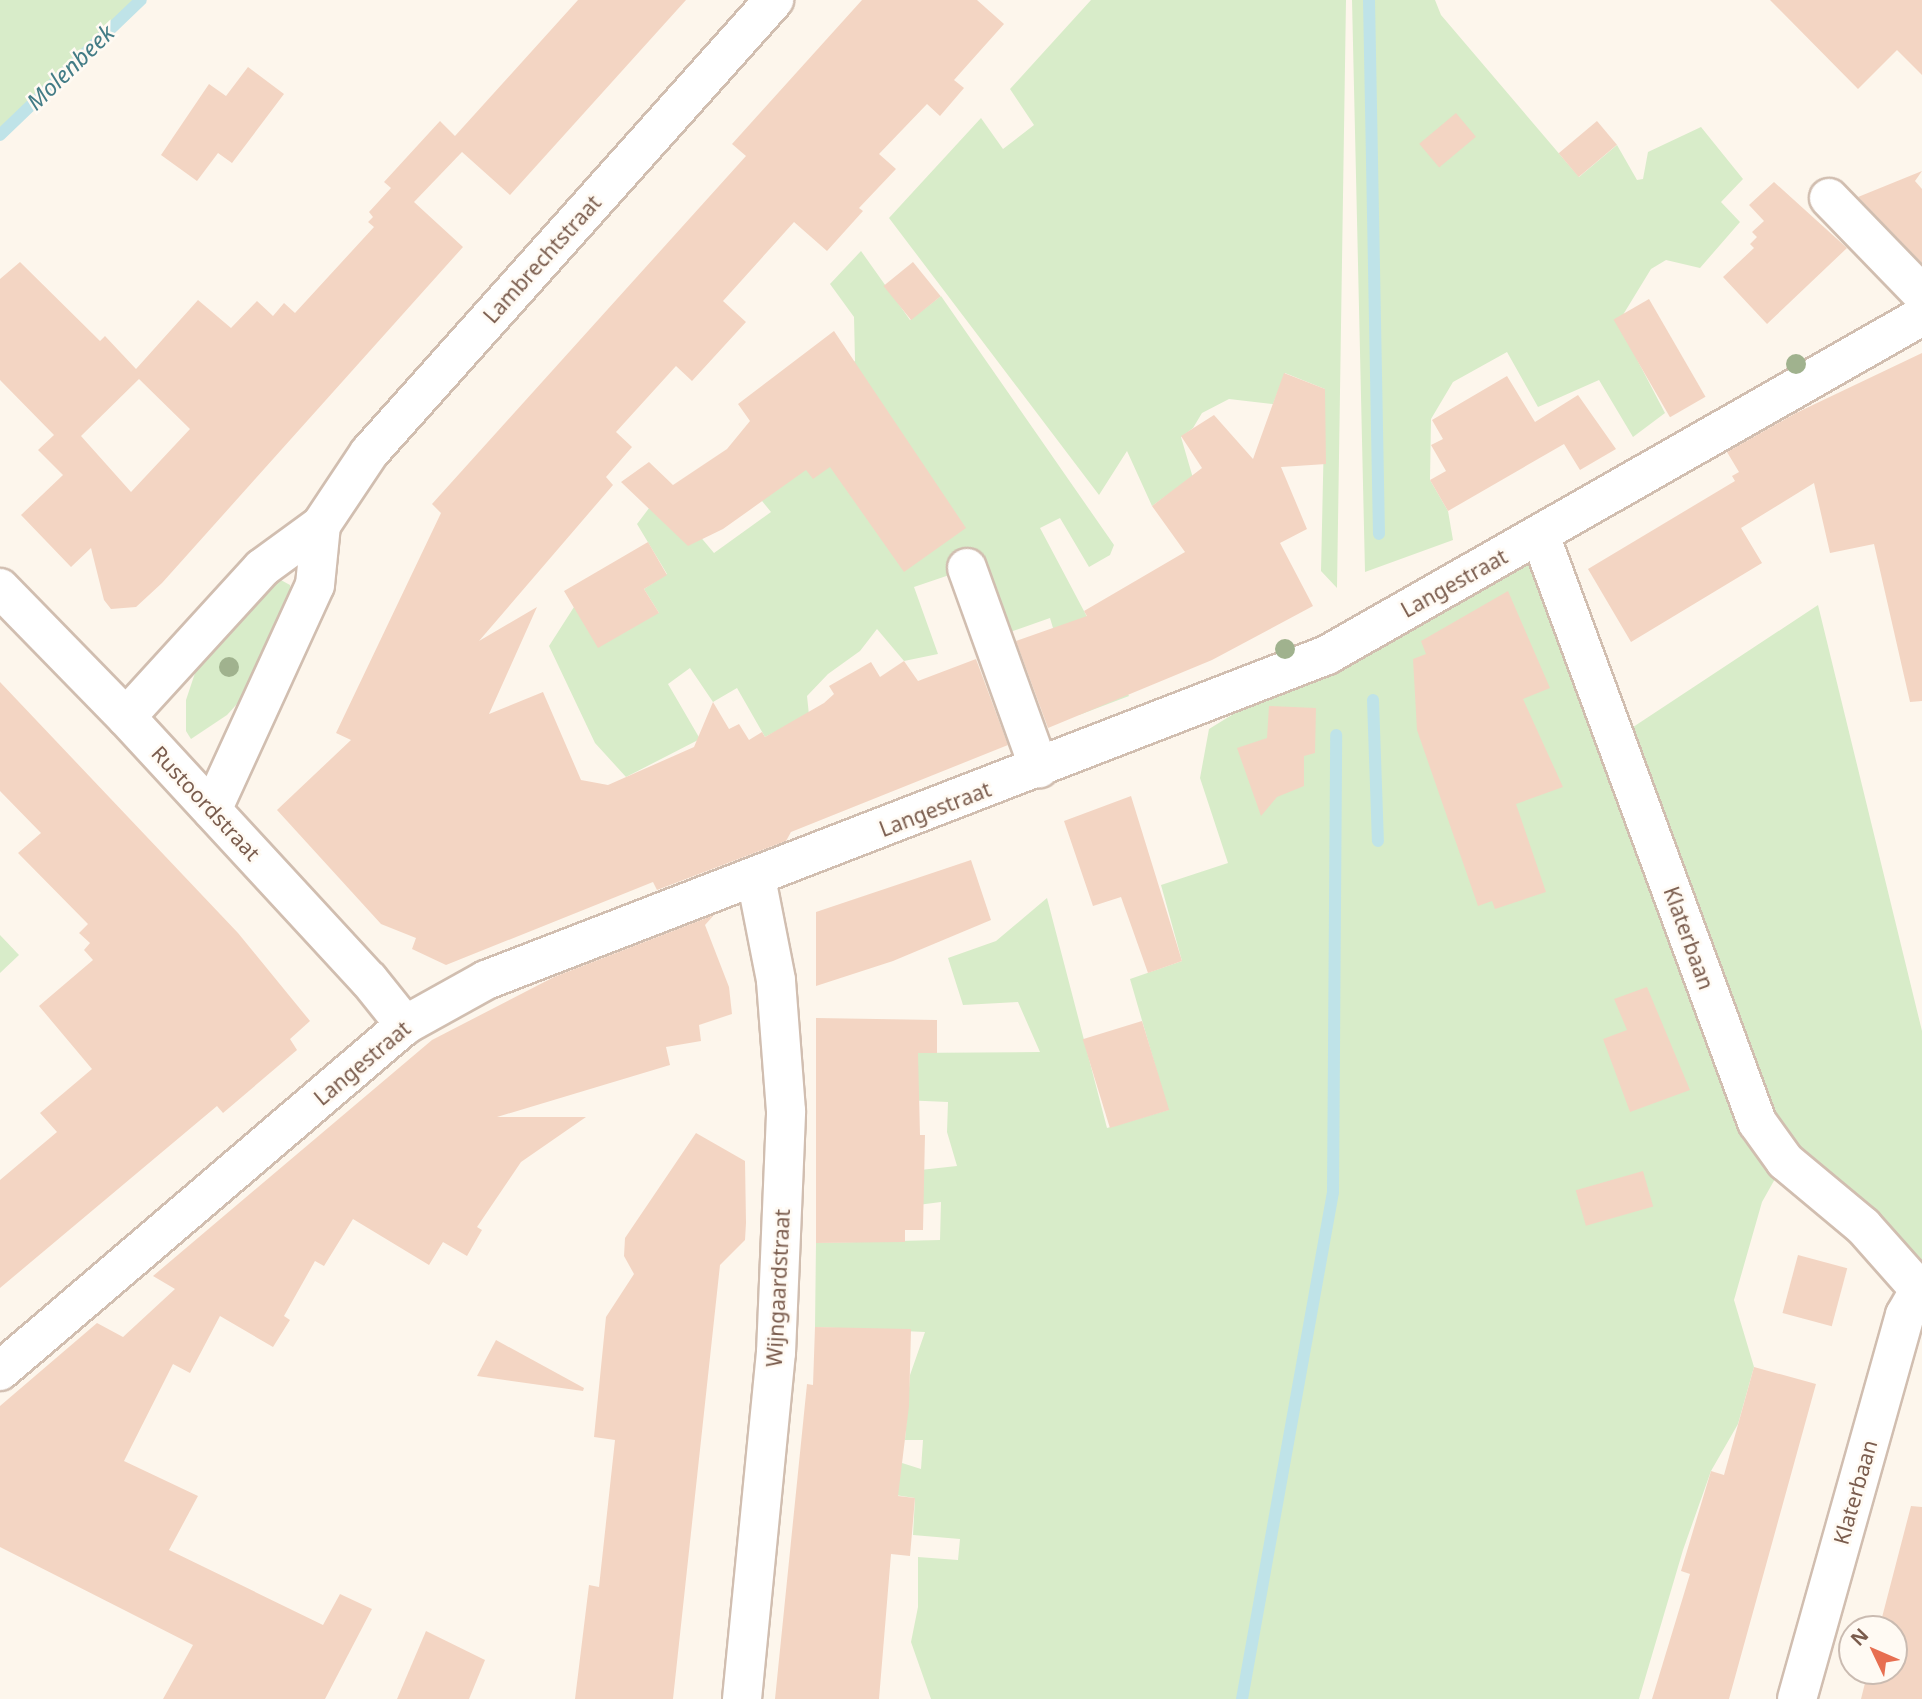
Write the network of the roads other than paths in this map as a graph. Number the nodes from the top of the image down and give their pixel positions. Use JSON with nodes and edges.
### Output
{"nodes":[{"id":1,"x":774,"y":0,"type":"edge"},
{"id":2,"x":1829,"y":198,"type":"dead end"},
{"id":3,"x":1922,"y":294,"type":"edge"},
{"id":4,"x":1922,"y":316,"type":"edge"},
{"id":5,"x":321,"y":526,"type":"junction"},
{"id":6,"x":1540,"y":535,"type":"junction"},
{"id":7,"x":967,"y":568,"type":"dead end"},
{"id":8,"x":0,"y":588,"type":"edge"},
{"id":9,"x":126,"y":717,"type":"junction"},
{"id":10,"x":1039,"y":768,"type":"junction"},
{"id":11,"x":212,"y":810,"type":"junction"},
{"id":12,"x":757,"y":878,"type":"junction"},
{"id":13,"x":405,"y":1025,"type":"junction"},
{"id":14,"x":1921,"y":1287,"type":"edge"},
{"id":15,"x":0,"y":1371,"type":"edge"},
{"id":16,"x":742,"y":1699,"type":"edge"},
{"id":17,"x":1797,"y":1699,"type":"edge"}],
"edges":[{"from":1,"to":5,"type":"street","name":"Lambrechtstraat"},
{"from":2,"to":3,"type":"street"},
{"from":4,"to":6,"type":"street","name":"Langestraat"},
{"from":5,"to":9,"type":"street","name":"Lambrechtstraat"},
{"from":5,"to":11,"type":"street","name":"Lambrechtstraat"},
{"from":6,"to":10,"type":"street","name":"Langestraat"},
{"from":6,"to":14,"type":"street","name":"Klaterbaan"},
{"from":7,"to":10,"type":"street"},
{"from":8,"to":9,"type":"street","name":"Rustoordstraat"},
{"from":9,"to":11,"type":"street","name":"Rustoordstraat"},
{"from":10,"to":12,"type":"street","name":"Langestraat"},
{"from":11,"to":13,"type":"street","name":"Rustoordstraat"},
{"from":12,"to":13,"type":"street","name":"Langestraat"},
{"from":12,"to":16,"type":"street","name":"Wijngaardstraat"},
{"from":13,"to":15,"type":"street","name":"Langestraat"},
{"from":14,"to":17,"type":"street","name":"Klaterbaan"}]}
